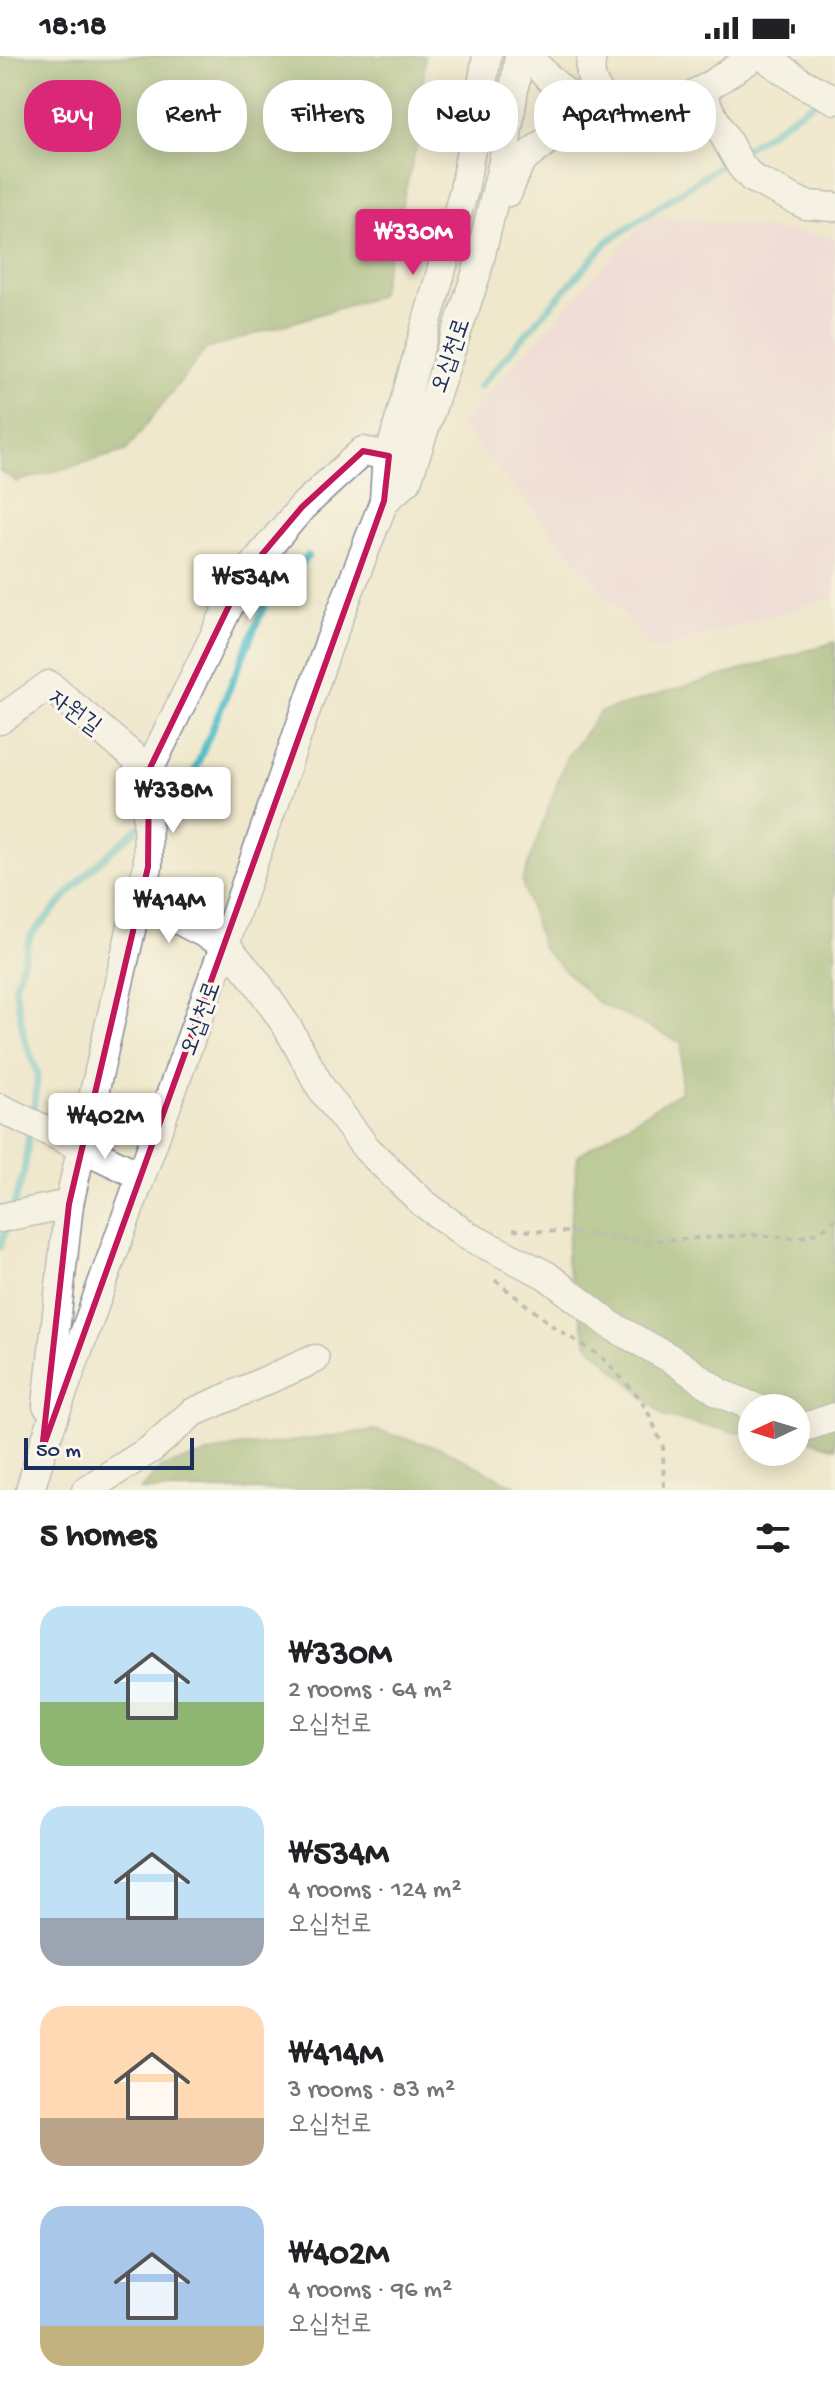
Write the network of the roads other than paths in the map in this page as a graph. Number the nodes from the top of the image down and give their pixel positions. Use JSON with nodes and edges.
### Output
{"nodes":[{"id":1,"x":487,"y":56,"type":"edge"},
{"id":2,"x":519,"y":56,"type":"edge"},
{"id":3,"x":530,"y":56,"type":"edge"},
{"id":4,"x":592,"y":56,"type":"edge"},
{"id":5,"x":755,"y":56,"type":"edge"},
{"id":6,"x":763,"y":56,"type":"edge"},
{"id":7,"x":552,"y":80,"type":"edge"},
{"id":8,"x":592,"y":80,"type":"edge"},
{"id":9,"x":716,"y":80,"type":"edge"},
{"id":10,"x":822,"y":94,"type":"edge"},
{"id":11,"x":716,"y":122,"type":"edge"},
{"id":12,"x":534,"y":151,"type":"edge"},
{"id":13,"x":835,"y":207,"type":"edge"},
{"id":14,"x":476,"y":275,"type":"junction"},
{"id":15,"x":389,"y":456,"type":"junction"},
{"id":16,"x":384,"y":501,"type":"junction"},
{"id":17,"x":0,"y":720,"type":"edge"},
{"id":18,"x":149,"y":770,"type":"junction"},
{"id":19,"x":138,"y":899,"type":"junction"},
{"id":20,"x":225,"y":944,"type":"junction"},
{"id":21,"x":9,"y":1112,"type":"edge"},
{"id":22,"x":82,"y":1147,"type":"junction"},
{"id":23,"x":141,"y":1176,"type":"junction"},
{"id":24,"x":69,"y":1204,"type":"junction"},
{"id":25,"x":13,"y":1216,"type":"edge"},
{"id":26,"x":315,"y":1359,"type":"dead end"},
{"id":27,"x":738,"y":1400,"type":"edge"},
{"id":28,"x":835,"y":1417,"type":"edge"},
{"id":29,"x":810,"y":1425,"type":"edge"},
{"id":30,"x":42,"y":1450,"type":"junction"},
{"id":31,"x":30,"y":1490,"type":"edge"},
{"id":32,"x":86,"y":1490,"type":"edge"}],
"edges":[{"from":1,"to":15,"type":"street","name":"오십천로"},
{"from":2,"to":14,"type":"street","name":"오십천로"},
{"from":3,"to":7,"type":"street"},
{"from":4,"to":8,"type":"street"},
{"from":5,"to":9,"type":"street"},
{"from":6,"to":10,"type":"street"},
{"from":11,"to":13,"type":"street"},
{"from":12,"to":14,"type":"street"},
{"from":14,"to":16,"type":"street","name":"오십천로"},
{"from":15,"to":16,"type":"street","name":"오십천로"},
{"from":15,"to":18,"type":"street"},
{"from":16,"to":20,"type":"street","name":"오십천로"},
{"from":17,"to":18,"type":"street","name":"자원길"},
{"from":18,"to":19,"type":"street"},
{"from":19,"to":20,"type":"street"},
{"from":19,"to":22,"type":"street"},
{"from":20,"to":23,"type":"street","name":"오십천로"},
{"from":20,"to":27,"type":"street"},
{"from":21,"to":22,"type":"street"},
{"from":22,"to":23,"type":"street"},
{"from":22,"to":24,"type":"street"},
{"from":23,"to":30,"type":"street","name":"오십천로"},
{"from":24,"to":25,"type":"street"},
{"from":24,"to":30,"type":"street"},
{"from":26,"to":32,"type":"street"},
{"from":28,"to":29,"type":"street"},
{"from":30,"to":31,"type":"street","name":"오십천로"}]}
